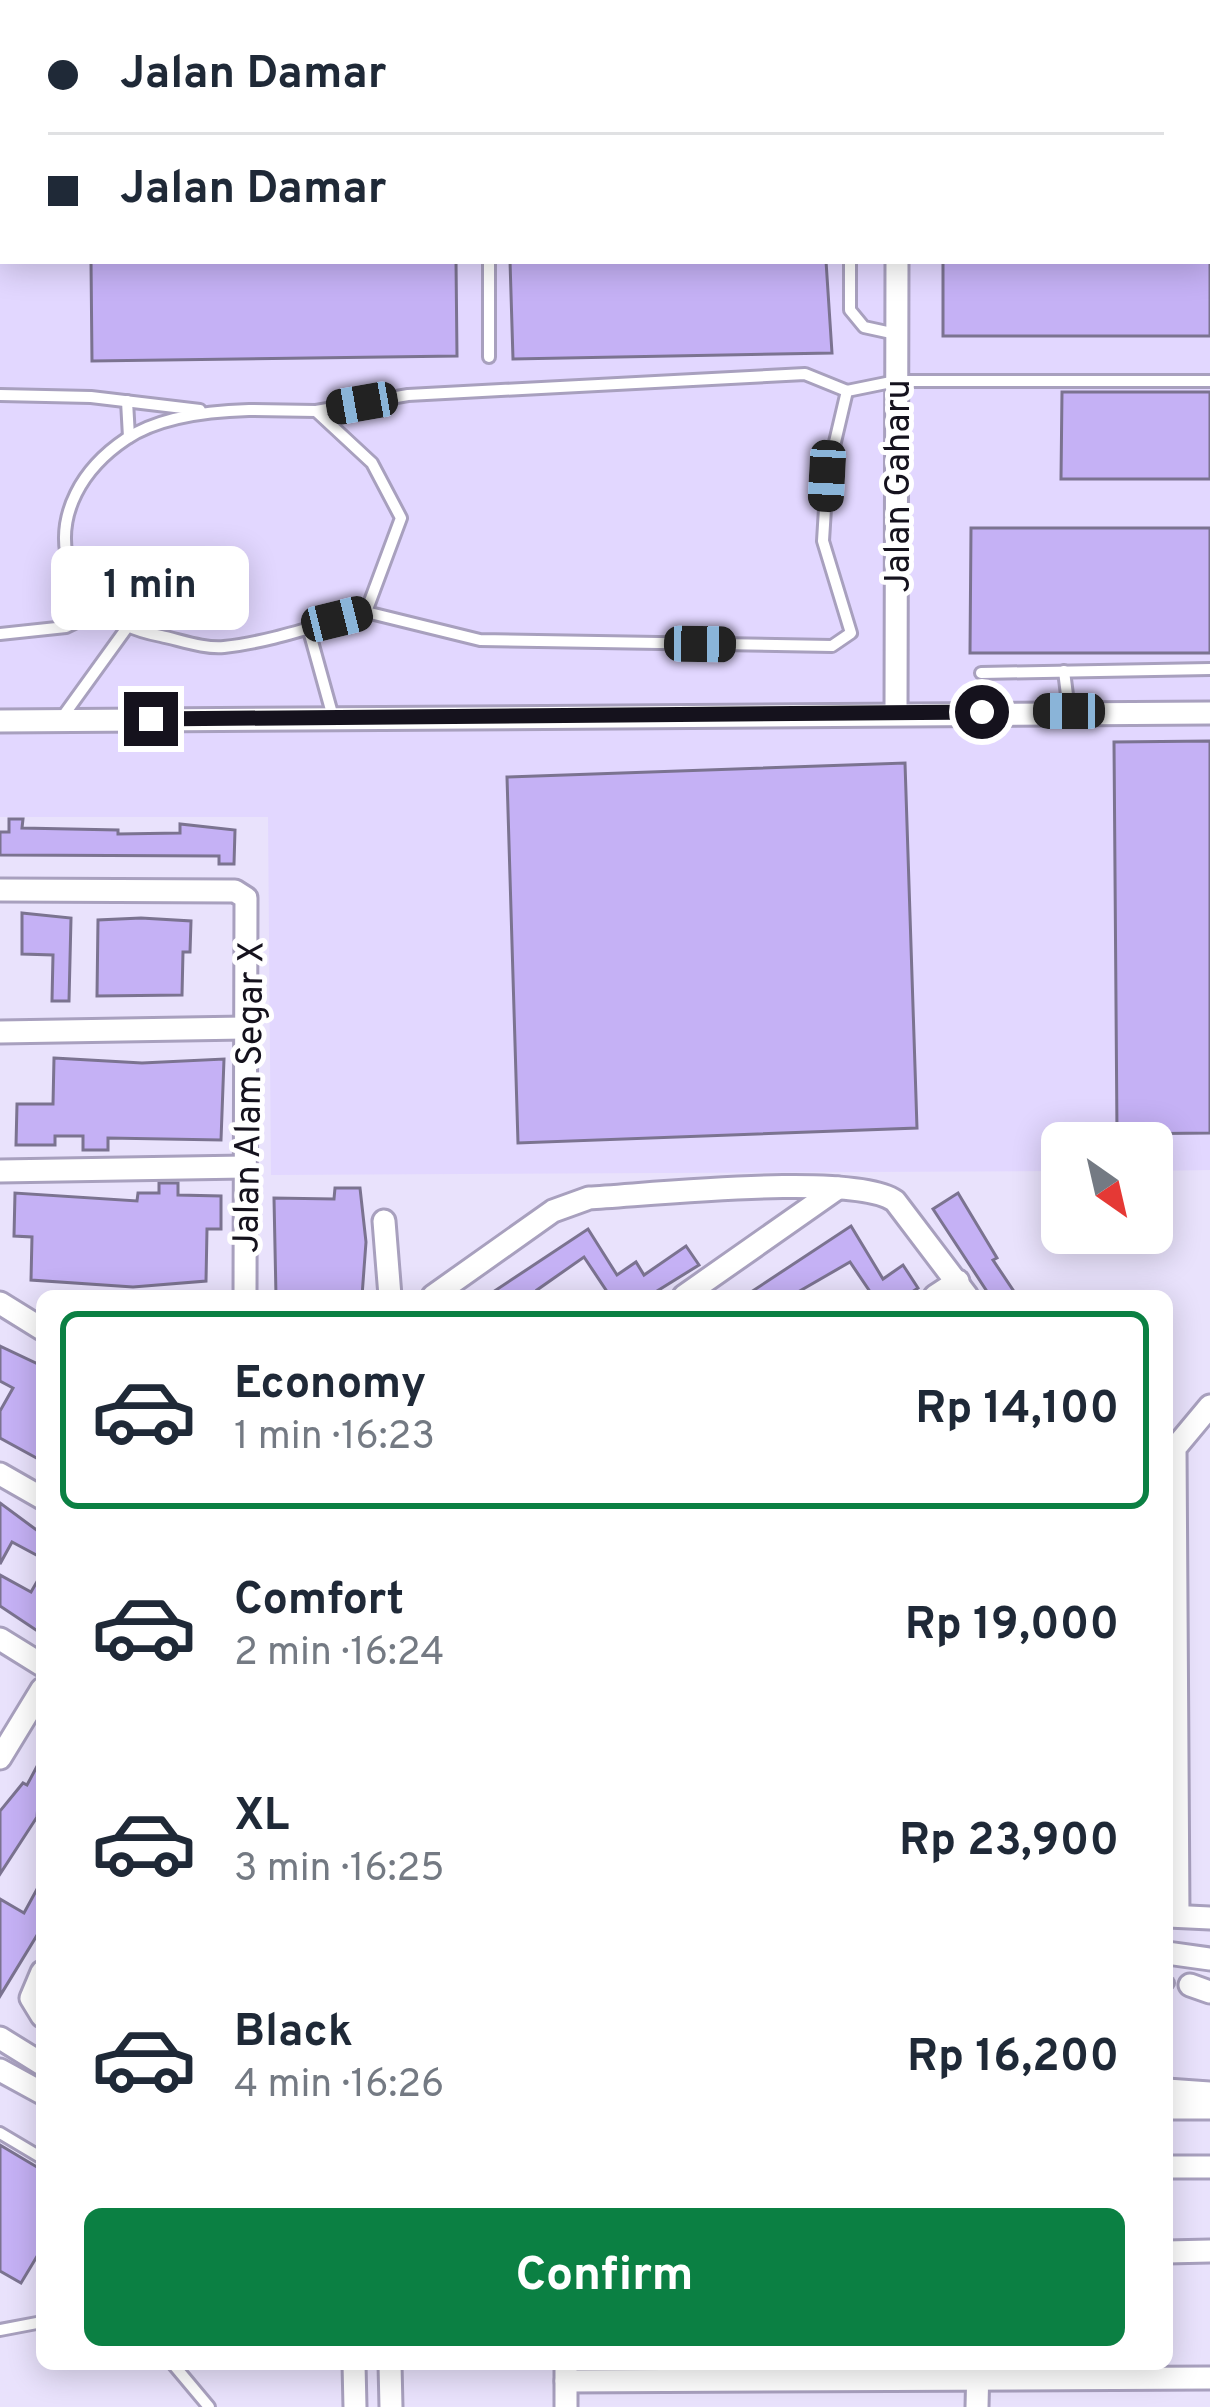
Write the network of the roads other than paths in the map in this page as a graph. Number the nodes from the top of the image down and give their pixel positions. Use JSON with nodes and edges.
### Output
{"nodes":[{"id":1,"x":489,"y":264,"type":"edge"},
{"id":2,"x":850,"y":264,"type":"edge"},
{"id":3,"x":896,"y":264,"type":"edge"},
{"id":4,"x":896,"y":334,"type":"junction"},
{"id":5,"x":489,"y":357,"type":"dead end"},
{"id":6,"x":896,"y":381,"type":"junction"},
{"id":7,"x":1210,"y":381,"type":"edge"},
{"id":8,"x":847,"y":391,"type":"junction"},
{"id":9,"x":0,"y":395,"type":"edge"},
{"id":10,"x":127,"y":401,"type":"junction"},
{"id":11,"x":207,"y":411,"type":"junction"},
{"id":12,"x":316,"y":411,"type":"junction"},
{"id":13,"x":129,"y":437,"type":"junction"},
{"id":14,"x":97,"y":612,"type":"junction"},
{"id":15,"x":366,"y":612,"type":"junction"},
{"id":16,"x":308,"y":627,"type":"junction"},
{"id":17,"x":126,"y":629,"type":"junction"},
{"id":18,"x":0,"y":634,"type":"edge"},
{"id":19,"x":1210,"y":669,"type":"edge"},
{"id":20,"x":1064,"y":671,"type":"junction"},
{"id":21,"x":981,"y":674,"type":"dead end"},
{"id":22,"x":1069,"y":711,"type":"junction"},
{"id":23,"x":896,"y":712,"type":"junction"},
{"id":24,"x":1210,"y":713,"type":"edge"},
{"id":25,"x":333,"y":717,"type":"junction"},
{"id":26,"x":0,"y":721,"type":"edge"},
{"id":27,"x":60,"y":721,"type":"junction"},
{"id":28,"x":0,"y":890,"type":"edge"},
{"id":29,"x":245,"y":1028,"type":"junction"},
{"id":30,"x":0,"y":1032,"type":"edge"},
{"id":31,"x":245,"y":1167,"type":"junction"},
{"id":32,"x":0,"y":1171,"type":"edge"},
{"id":33,"x":838,"y":1188,"type":"junction"},
{"id":34,"x":384,"y":1221,"type":"dead end"},
{"id":35,"x":963,"y":1289,"type":"edge"},
{"id":36,"x":245,"y":1290,"type":"edge"},
{"id":37,"x":390,"y":1290,"type":"edge"},
{"id":38,"x":441,"y":1290,"type":"edge"},
{"id":39,"x":693,"y":1290,"type":"edge"},
{"id":40,"x":0,"y":1303,"type":"edge"},
{"id":41,"x":36,"y":1320,"type":"edge"},
{"id":42,"x":1210,"y":1406,"type":"edge"},
{"id":43,"x":0,"y":1474,"type":"edge"},
{"id":44,"x":36,"y":1495,"type":"edge"},
{"id":45,"x":0,"y":1639,"type":"edge"},
{"id":46,"x":36,"y":1661,"type":"edge"},
{"id":47,"x":36,"y":1699,"type":"edge"},
{"id":48,"x":0,"y":1757,"type":"edge"},
{"id":49,"x":1173,"y":1760,"type":"edge"},
{"id":50,"x":1173,"y":1916,"type":"edge"},
{"id":51,"x":1210,"y":1918,"type":"edge"},
{"id":52,"x":1173,"y":1954,"type":"edge"},
{"id":53,"x":1210,"y":1958,"type":"edge"},
{"id":54,"x":0,"y":2038,"type":"edge"},
{"id":55,"x":36,"y":2059,"type":"edge"},
{"id":56,"x":0,"y":2070,"type":"edge"},
{"id":57,"x":36,"y":2090,"type":"edge"},
{"id":58,"x":1173,"y":2090,"type":"edge"},
{"id":59,"x":1210,"y":2093,"type":"edge"},
{"id":60,"x":1173,"y":2108,"type":"edge"},
{"id":61,"x":1210,"y":2108,"type":"edge"},
{"id":62,"x":0,"y":2133,"type":"edge"},
{"id":63,"x":36,"y":2154,"type":"edge"},
{"id":64,"x":1173,"y":2167,"type":"edge"},
{"id":65,"x":1210,"y":2167,"type":"edge"},
{"id":66,"x":1210,"y":2251,"type":"edge"},
{"id":67,"x":1173,"y":2252,"type":"edge"},
{"id":68,"x":36,"y":2323,"type":"edge"},
{"id":69,"x":0,"y":2330,"type":"edge"},
{"id":70,"x":178,"y":2370,"type":"edge"},
{"id":71,"x":354,"y":2370,"type":"edge"},
{"id":72,"x":390,"y":2370,"type":"edge"},
{"id":73,"x":978,"y":2371,"type":"edge"},
{"id":74,"x":566,"y":2373,"type":"edge"},
{"id":75,"x":1210,"y":2378,"type":"edge"},
{"id":76,"x":209,"y":2407,"type":"edge"},
{"id":77,"x":355,"y":2407,"type":"edge"},
{"id":78,"x":391,"y":2407,"type":"edge"},
{"id":79,"x":566,"y":2407,"type":"edge"},
{"id":80,"x":977,"y":2407,"type":"edge"}],
"edges":[{"from":1,"to":5,"type":"lane"},
{"from":2,"to":4,"type":"lane"},
{"from":3,"to":4,"type":"street","name":"Jalan Gaharu"},
{"from":4,"to":6,"type":"street","name":"Jalan Gaharu"},
{"from":6,"to":7,"type":"lane"},
{"from":6,"to":8,"type":"lane"},
{"from":6,"to":23,"type":"street","name":"Jalan Gaharu"},
{"from":8,"to":12,"type":"lane"},
{"from":8,"to":15,"type":"lane"},
{"from":9,"to":10,"type":"lane"},
{"from":10,"to":11,"type":"lane"},
{"from":10,"to":13,"type":"lane"},
{"from":11,"to":12,"type":"lane"},
{"from":11,"to":13,"type":"lane"},
{"from":12,"to":15,"type":"lane"},
{"from":13,"to":14,"type":"lane"},
{"from":14,"to":17,"type":"lane"},
{"from":14,"to":18,"type":"lane"},
{"from":15,"to":16,"type":"lane"},
{"from":16,"to":17,"type":"lane"},
{"from":16,"to":25,"type":"lane"},
{"from":17,"to":27,"type":"lane"},
{"from":19,"to":20,"type":"lane"},
{"from":20,"to":21,"type":"lane"},
{"from":20,"to":22,"type":"lane"},
{"from":22,"to":23,"type":"street"},
{"from":22,"to":24,"type":"street"},
{"from":23,"to":25,"type":"street"},
{"from":25,"to":27,"type":"street"},
{"from":26,"to":27,"type":"street"},
{"from":28,"to":29,"type":"street","name":"Jalan Alam Segar X"},
{"from":29,"to":30,"type":"street"},
{"from":29,"to":31,"type":"street","name":"Jalan Alam Segar X"},
{"from":31,"to":32,"type":"street"},
{"from":31,"to":36,"type":"street","name":"Jalan Alam Segar X"},
{"from":33,"to":35,"type":"street"},
{"from":33,"to":38,"type":"street"},
{"from":33,"to":39,"type":"street"},
{"from":34,"to":37,"type":"street"},
{"from":40,"to":41,"type":"street"},
{"from":42,"to":49,"type":"street"},
{"from":43,"to":44,"type":"street"},
{"from":45,"to":46,"type":"street"},
{"from":47,"to":48,"type":"street"},
{"from":50,"to":51,"type":"street"},
{"from":52,"to":53,"type":"street"},
{"from":54,"to":55,"type":"street"},
{"from":56,"to":57,"type":"street"},
{"from":58,"to":59,"type":"street"},
{"from":60,"to":61,"type":"street"},
{"from":62,"to":63,"type":"lane"},
{"from":64,"to":65,"type":"street"},
{"from":66,"to":67,"type":"street"},
{"from":68,"to":69,"type":"lane"},
{"from":70,"to":76,"type":"lane"},
{"from":71,"to":77,"type":"street"},
{"from":72,"to":78,"type":"street"},
{"from":73,"to":74,"type":"street"},
{"from":73,"to":75,"type":"street"},
{"from":73,"to":80,"type":"street"},
{"from":74,"to":79,"type":"street"}]}
